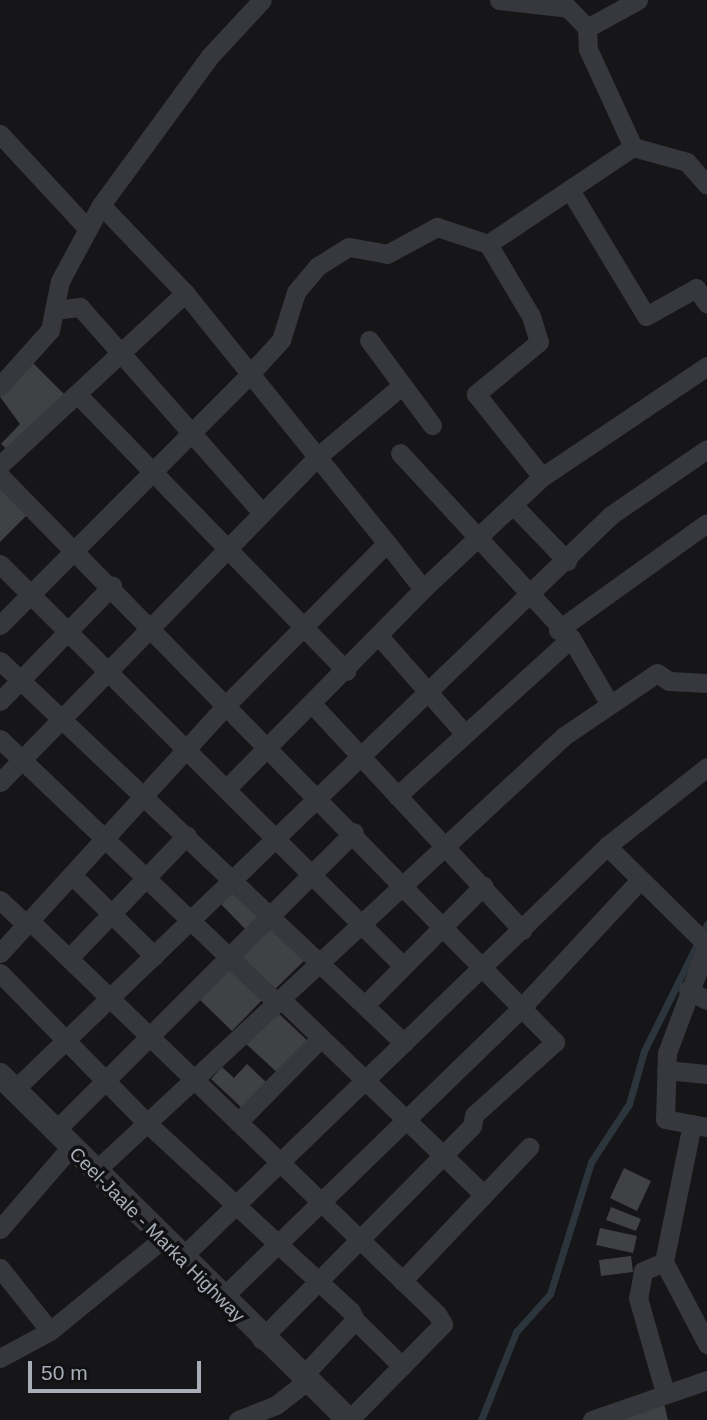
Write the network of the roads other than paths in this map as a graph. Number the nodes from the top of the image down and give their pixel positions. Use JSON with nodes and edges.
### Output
{"nodes":[{"id":1,"x":262,"y":0,"type":"edge"},
{"id":2,"x":499,"y":0,"type":"edge"},
{"id":3,"x":638,"y":0,"type":"edge"},
{"id":4,"x":587,"y":27,"type":"junction"},
{"id":5,"x":0,"y":134,"type":"edge"},
{"id":6,"x":633,"y":147,"type":"junction"},
{"id":7,"x":707,"y":185,"type":"edge"},
{"id":8,"x":570,"y":190,"type":"junction"},
{"id":9,"x":101,"y":205,"type":"junction"},
{"id":10,"x":87,"y":228,"type":"junction"},
{"id":11,"x":488,"y":244,"type":"junction"},
{"id":12,"x":186,"y":293,"type":"junction"},
{"id":13,"x":707,"y":304,"type":"edge"},
{"id":14,"x":54,"y":310,"type":"junction"},
{"id":15,"x":369,"y":340,"type":"dead end"},
{"id":16,"x":119,"y":356,"type":"junction"},
{"id":17,"x":707,"y":366,"type":"edge"},
{"id":18,"x":248,"y":376,"type":"junction"},
{"id":19,"x":0,"y":386,"type":"edge"},
{"id":20,"x":400,"y":387,"type":"junction"},
{"id":21,"x":78,"y":395,"type":"junction"},
{"id":22,"x":432,"y":425,"type":"dead end"},
{"id":23,"x":189,"y":436,"type":"junction"},
{"id":24,"x":707,"y":449,"type":"edge"},
{"id":25,"x":400,"y":453,"type":"dead end"},
{"id":26,"x":316,"y":458,"type":"junction"},
{"id":27,"x":0,"y":465,"type":"edge"},
{"id":28,"x":153,"y":470,"type":"junction"},
{"id":29,"x":0,"y":476,"type":"edge"},
{"id":30,"x":542,"y":477,"type":"junction"},
{"id":31,"x":513,"y":505,"type":"junction"},
{"id":32,"x":262,"y":513,"type":"junction"},
{"id":33,"x":707,"y":523,"type":"edge"},
{"id":34,"x":476,"y":541,"type":"junction"},
{"id":35,"x":387,"y":543,"type":"junction"},
{"id":36,"x":75,"y":547,"type":"junction"},
{"id":37,"x":226,"y":550,"type":"junction"},
{"id":38,"x":567,"y":561,"type":"junction"},
{"id":39,"x":0,"y":564,"type":"edge"},
{"id":40,"x":112,"y":586,"type":"junction"},
{"id":41,"x":423,"y":589,"type":"junction"},
{"id":42,"x":31,"y":594,"type":"junction"},
{"id":43,"x":528,"y":599,"type":"junction"},
{"id":44,"x":0,"y":625,"type":"edge"},
{"id":45,"x":151,"y":625,"type":"junction"},
{"id":46,"x":303,"y":629,"type":"junction"},
{"id":47,"x":68,"y":630,"type":"junction"},
{"id":48,"x":564,"y":634,"type":"junction"},
{"id":49,"x":378,"y":635,"type":"junction"},
{"id":50,"x":0,"y":661,"type":"edge"},
{"id":51,"x":111,"y":671,"type":"junction"},
{"id":52,"x":346,"y":671,"type":"junction"},
{"id":53,"x":20,"y":679,"type":"junction"},
{"id":54,"x":707,"y":683,"type":"edge"},
{"id":55,"x":431,"y":693,"type":"junction"},
{"id":56,"x":0,"y":701,"type":"edge"},
{"id":57,"x":609,"y":703,"type":"junction"},
{"id":58,"x":228,"y":704,"type":"junction"},
{"id":59,"x":314,"y":706,"type":"junction"},
{"id":60,"x":62,"y":716,"type":"junction"},
{"id":61,"x":464,"y":733,"type":"junction"},
{"id":62,"x":0,"y":739,"type":"edge"},
{"id":63,"x":269,"y":747,"type":"junction"},
{"id":64,"x":187,"y":748,"type":"junction"},
{"id":65,"x":360,"y":759,"type":"junction"},
{"id":66,"x":20,"y":761,"type":"junction"},
{"id":67,"x":707,"y":767,"type":"edge"},
{"id":68,"x":0,"y":782,"type":"edge"},
{"id":69,"x":228,"y":788,"type":"junction"},
{"id":70,"x":142,"y":795,"type":"junction"},
{"id":71,"x":319,"y":796,"type":"junction"},
{"id":72,"x":397,"y":796,"type":"junction"},
{"id":73,"x":354,"y":832,"type":"junction"},
{"id":74,"x":187,"y":835,"type":"junction"},
{"id":75,"x":276,"y":837,"type":"junction"},
{"id":76,"x":104,"y":840,"type":"junction"},
{"id":77,"x":443,"y":844,"type":"junction"},
{"id":78,"x":607,"y":846,"type":"junction"},
{"id":79,"x":312,"y":874,"type":"junction"},
{"id":80,"x":73,"y":876,"type":"junction"},
{"id":81,"x":146,"y":877,"type":"junction"},
{"id":82,"x":235,"y":877,"type":"junction"},
{"id":83,"x":402,"y":882,"type":"junction"},
{"id":84,"x":638,"y":882,"type":"junction"},
{"id":85,"x":483,"y":886,"type":"junction"},
{"id":86,"x":0,"y":900,"type":"edge"},
{"id":87,"x":111,"y":913,"type":"junction"},
{"id":88,"x":272,"y":914,"type":"junction"},
{"id":89,"x":190,"y":920,"type":"junction"},
{"id":90,"x":28,"y":923,"type":"junction"},
{"id":91,"x":358,"y":923,"type":"junction"},
{"id":92,"x":444,"y":925,"type":"junction"},
{"id":93,"x":522,"y":930,"type":"junction"},
{"id":94,"x":707,"y":946,"type":"edge"},
{"id":95,"x":0,"y":953,"type":"edge"},
{"id":96,"x":154,"y":956,"type":"junction"},
{"id":97,"x":69,"y":958,"type":"junction"},
{"id":98,"x":227,"y":959,"type":"junction"},
{"id":99,"x":319,"y":960,"type":"junction"},
{"id":100,"x":484,"y":966,"type":"junction"},
{"id":101,"x":403,"y":967,"type":"junction"},
{"id":102,"x":0,"y":973,"type":"edge"},
{"id":103,"x":688,"y":990,"type":"junction"},
{"id":104,"x":111,"y":998,"type":"junction"},
{"id":105,"x":707,"y":999,"type":"edge"},
{"id":106,"x":278,"y":1000,"type":"junction"},
{"id":107,"x":365,"y":1005,"type":"junction"},
{"id":108,"x":522,"y":1007,"type":"junction"},
{"id":109,"x":150,"y":1037,"type":"junction"},
{"id":110,"x":318,"y":1041,"type":"junction"},
{"id":111,"x":65,"y":1042,"type":"junction"},
{"id":112,"x":404,"y":1043,"type":"junction"},
{"id":113,"x":666,"y":1070,"type":"junction"},
{"id":114,"x":707,"y":1074,"type":"edge"},
{"id":115,"x":195,"y":1079,"type":"junction"},
{"id":116,"x":106,"y":1081,"type":"junction"},
{"id":117,"x":362,"y":1082,"type":"junction"},
{"id":118,"x":7,"y":1083,"type":"edge"},
{"id":119,"x":401,"y":1118,"type":"junction"},
{"id":120,"x":238,"y":1122,"type":"junction"},
{"id":121,"x":148,"y":1124,"type":"junction"},
{"id":122,"x":700,"y":1126,"type":"edge"},
{"id":123,"x":62,"y":1140,"type":"junction"},
{"id":124,"x":529,"y":1147,"type":"dead end"},
{"id":125,"x":441,"y":1155,"type":"junction"},
{"id":126,"x":280,"y":1163,"type":"junction"},
{"id":127,"x":94,"y":1172,"type":"junction"},
{"id":128,"x":482,"y":1193,"type":"junction"},
{"id":129,"x":321,"y":1203,"type":"junction"},
{"id":130,"x":236,"y":1205,"type":"junction"},
{"id":131,"x":0,"y":1229,"type":"edge"},
{"id":132,"x":161,"y":1240,"type":"junction"},
{"id":133,"x":360,"y":1241,"type":"junction"},
{"id":134,"x":281,"y":1244,"type":"junction"},
{"id":135,"x":180,"y":1259,"type":"junction"},
{"id":136,"x":664,"y":1262,"type":"junction"},
{"id":137,"x":0,"y":1268,"type":"edge"},
{"id":138,"x":319,"y":1280,"type":"junction"},
{"id":139,"x":402,"y":1281,"type":"junction"},
{"id":140,"x":221,"y":1300,"type":"junction"},
{"id":141,"x":355,"y":1320,"type":"junction"},
{"id":142,"x":50,"y":1331,"type":"junction"},
{"id":143,"x":261,"y":1339,"type":"junction"},
{"id":144,"x":707,"y":1344,"type":"edge"},
{"id":145,"x":0,"y":1358,"type":"edge"},
{"id":146,"x":402,"y":1366,"type":"junction"},
{"id":147,"x":303,"y":1380,"type":"junction"},
{"id":148,"x":707,"y":1380,"type":"edge"},
{"id":149,"x":666,"y":1393,"type":"junction"},
{"id":150,"x":238,"y":1420,"type":"edge"},
{"id":151,"x":349,"y":1420,"type":"edge"},
{"id":152,"x":592,"y":1420,"type":"edge"}],
"edges":[{"from":1,"to":9,"type":"street"},
{"from":2,"to":4,"type":"street"},
{"from":3,"to":4,"type":"street"},
{"from":4,"to":6,"type":"street"},
{"from":5,"to":10,"type":"street"},
{"from":6,"to":7,"type":"street"},
{"from":6,"to":8,"type":"street"},
{"from":8,"to":11,"type":"street"},
{"from":8,"to":13,"type":"street"},
{"from":9,"to":10,"type":"street"},
{"from":9,"to":12,"type":"street"},
{"from":10,"to":14,"type":"street"},
{"from":11,"to":18,"type":"street"},
{"from":11,"to":30,"type":"street"},
{"from":12,"to":16,"type":"street"},
{"from":12,"to":18,"type":"street"},
{"from":14,"to":16,"type":"street"},
{"from":14,"to":19,"type":"street"},
{"from":15,"to":20,"type":"street"},
{"from":16,"to":21,"type":"street"},
{"from":16,"to":23,"type":"street"},
{"from":17,"to":30,"type":"street"},
{"from":18,"to":23,"type":"street"},
{"from":18,"to":26,"type":"street"},
{"from":20,"to":22,"type":"street"},
{"from":20,"to":26,"type":"street"},
{"from":21,"to":27,"type":"street"},
{"from":21,"to":28,"type":"street"},
{"from":23,"to":28,"type":"street"},
{"from":23,"to":32,"type":"street"},
{"from":24,"to":38,"type":"street"},
{"from":25,"to":34,"type":"street"},
{"from":26,"to":32,"type":"street"},
{"from":26,"to":35,"type":"street"},
{"from":28,"to":36,"type":"street"},
{"from":28,"to":37,"type":"street"},
{"from":29,"to":36,"type":"street"},
{"from":30,"to":31,"type":"street"},
{"from":31,"to":34,"type":"street"},
{"from":31,"to":38,"type":"street"},
{"from":32,"to":37,"type":"street"},
{"from":33,"to":48,"type":"street"},
{"from":34,"to":41,"type":"street"},
{"from":34,"to":43,"type":"street"},
{"from":35,"to":41,"type":"street"},
{"from":35,"to":46,"type":"street"},
{"from":36,"to":40,"type":"street"},
{"from":36,"to":42,"type":"street"},
{"from":37,"to":45,"type":"street"},
{"from":37,"to":46,"type":"street"},
{"from":38,"to":43,"type":"street"},
{"from":39,"to":42,"type":"street"},
{"from":40,"to":45,"type":"street"},
{"from":40,"to":47,"type":"street"},
{"from":41,"to":49,"type":"street"},
{"from":42,"to":44,"type":"street"},
{"from":42,"to":47,"type":"street"},
{"from":43,"to":48,"type":"street"},
{"from":43,"to":55,"type":"street"},
{"from":45,"to":51,"type":"street"},
{"from":45,"to":58,"type":"street"},
{"from":46,"to":52,"type":"street"},
{"from":46,"to":58,"type":"street"},
{"from":47,"to":51,"type":"street"},
{"from":47,"to":53,"type":"street"},
{"from":48,"to":57,"type":"street"},
{"from":48,"to":61,"type":"street"},
{"from":49,"to":52,"type":"street"},
{"from":49,"to":55,"type":"street"},
{"from":50,"to":53,"type":"street"},
{"from":51,"to":60,"type":"street"},
{"from":51,"to":64,"type":"street"},
{"from":52,"to":59,"type":"street"},
{"from":53,"to":56,"type":"street"},
{"from":53,"to":60,"type":"street"},
{"from":54,"to":57,"type":"street"},
{"from":55,"to":61,"type":"street"},
{"from":55,"to":65,"type":"street"},
{"from":57,"to":77,"type":"street"},
{"from":58,"to":63,"type":"street"},
{"from":58,"to":64,"type":"street"},
{"from":59,"to":63,"type":"street"},
{"from":59,"to":65,"type":"street"},
{"from":60,"to":66,"type":"street"},
{"from":60,"to":70,"type":"street"},
{"from":61,"to":72,"type":"street"},
{"from":62,"to":66,"type":"street"},
{"from":63,"to":69,"type":"street"},
{"from":63,"to":71,"type":"street"},
{"from":64,"to":69,"type":"street"},
{"from":64,"to":70,"type":"street"},
{"from":65,"to":71,"type":"street"},
{"from":65,"to":72,"type":"street"},
{"from":66,"to":68,"type":"street"},
{"from":66,"to":76,"type":"street"},
{"from":67,"to":78,"type":"street"},
{"from":69,"to":75,"type":"street"},
{"from":70,"to":74,"type":"street"},
{"from":70,"to":76,"type":"street"},
{"from":71,"to":73,"type":"street"},
{"from":71,"to":75,"type":"street"},
{"from":72,"to":77,"type":"street"},
{"from":73,"to":79,"type":"street"},
{"from":73,"to":83,"type":"street"},
{"from":74,"to":81,"type":"street"},
{"from":74,"to":82,"type":"street"},
{"from":75,"to":79,"type":"street"},
{"from":75,"to":82,"type":"street"},
{"from":76,"to":80,"type":"street"},
{"from":76,"to":81,"type":"street"},
{"from":77,"to":83,"type":"street"},
{"from":77,"to":85,"type":"street"},
{"from":78,"to":84,"type":"street"},
{"from":78,"to":93,"type":"street"},
{"from":79,"to":88,"type":"street"},
{"from":79,"to":91,"type":"street"},
{"from":80,"to":87,"type":"street"},
{"from":80,"to":90,"type":"street"},
{"from":81,"to":87,"type":"street"},
{"from":81,"to":89,"type":"street"},
{"from":82,"to":88,"type":"street"},
{"from":82,"to":89,"type":"street"},
{"from":83,"to":91,"type":"street"},
{"from":83,"to":92,"type":"street"},
{"from":84,"to":94,"type":"street"},
{"from":84,"to":108,"type":"street"},
{"from":85,"to":92,"type":"street"},
{"from":85,"to":93,"type":"street"},
{"from":86,"to":90,"type":"street"},
{"from":87,"to":96,"type":"street"},
{"from":87,"to":97,"type":"street"},
{"from":88,"to":98,"type":"street"},
{"from":88,"to":99,"type":"street"},
{"from":89,"to":96,"type":"street"},
{"from":89,"to":98,"type":"street"},
{"from":90,"to":95,"type":"street"},
{"from":90,"to":97,"type":"street"},
{"from":91,"to":99,"type":"street"},
{"from":91,"to":101,"type":"street"},
{"from":92,"to":100,"type":"street"},
{"from":92,"to":101,"type":"street"},
{"from":93,"to":100,"type":"street"},
{"from":94,"to":103,"type":"street"},
{"from":96,"to":104,"type":"street"},
{"from":97,"to":104,"type":"street"},
{"from":98,"to":106,"type":"street"},
{"from":98,"to":109,"type":"street"},
{"from":99,"to":106,"type":"street"},
{"from":99,"to":107,"type":"street"},
{"from":100,"to":108,"type":"street"},
{"from":100,"to":112,"type":"street"},
{"from":101,"to":107,"type":"street"},
{"from":102,"to":111,"type":"street"},
{"from":103,"to":105,"type":"street"},
{"from":103,"to":113,"type":"street"},
{"from":104,"to":109,"type":"street"},
{"from":104,"to":111,"type":"street"},
{"from":106,"to":110,"type":"street"},
{"from":106,"to":115,"type":"street"},
{"from":107,"to":112,"type":"street"},
{"from":108,"to":119,"type":"street"},
{"from":108,"to":125,"type":"street"},
{"from":109,"to":115,"type":"street"},
{"from":109,"to":116,"type":"street"},
{"from":110,"to":117,"type":"street"},
{"from":110,"to":120,"type":"street"},
{"from":111,"to":116,"type":"street"},
{"from":111,"to":118,"type":"street"},
{"from":112,"to":117,"type":"street"},
{"from":113,"to":114,"type":"street"},
{"from":113,"to":122,"type":"street"},
{"from":115,"to":120,"type":"street"},
{"from":115,"to":121,"type":"street"},
{"from":116,"to":121,"type":"street"},
{"from":116,"to":123,"type":"street"},
{"from":117,"to":119,"type":"street"},
{"from":117,"to":126,"type":"street"},
{"from":118,"to":123,"type":"street","name":"Ceel-Jaale - Marka Highway"},
{"from":119,"to":125,"type":"street"},
{"from":119,"to":129,"type":"street"},
{"from":120,"to":126,"type":"street"},
{"from":121,"to":127,"type":"street"},
{"from":121,"to":130,"type":"street"},
{"from":122,"to":136,"type":"street"},
{"from":123,"to":127,"type":"street","name":"Ceel-Jaale - Marka Highway"},
{"from":123,"to":131,"type":"street"},
{"from":124,"to":128,"type":"street"},
{"from":125,"to":128,"type":"street"},
{"from":125,"to":133,"type":"street"},
{"from":126,"to":129,"type":"street"},
{"from":126,"to":130,"type":"street"},
{"from":127,"to":132,"type":"street","name":"Ceel-Jaale - Marka Highway"},
{"from":128,"to":139,"type":"street"},
{"from":129,"to":133,"type":"street"},
{"from":129,"to":134,"type":"street"},
{"from":130,"to":134,"type":"street"},
{"from":130,"to":135,"type":"street"},
{"from":132,"to":135,"type":"street","name":"Ceel-Jaale - Marka Highway"},
{"from":132,"to":142,"type":"street"},
{"from":133,"to":138,"type":"street"},
{"from":133,"to":139,"type":"street"},
{"from":134,"to":138,"type":"street"},
{"from":134,"to":140,"type":"street"},
{"from":135,"to":140,"type":"street","name":"Ceel-Jaale - Marka Highway"},
{"from":136,"to":144,"type":"street"},
{"from":136,"to":149,"type":"street"},
{"from":137,"to":142,"type":"street"},
{"from":138,"to":141,"type":"street"},
{"from":138,"to":143,"type":"street"},
{"from":139,"to":146,"type":"street"},
{"from":140,"to":143,"type":"street","name":"Ceel-Jaale - Marka Highway"},
{"from":141,"to":146,"type":"street"},
{"from":141,"to":147,"type":"street"},
{"from":142,"to":145,"type":"street"},
{"from":143,"to":147,"type":"street","name":"Ceel-Jaale - Marka Highway"},
{"from":146,"to":151,"type":"street"},
{"from":147,"to":150,"type":"street"},
{"from":147,"to":151,"type":"street","name":"Ceel-Jaale - Marka Highway"},
{"from":148,"to":149,"type":"street"},
{"from":149,"to":152,"type":"street"}]}
